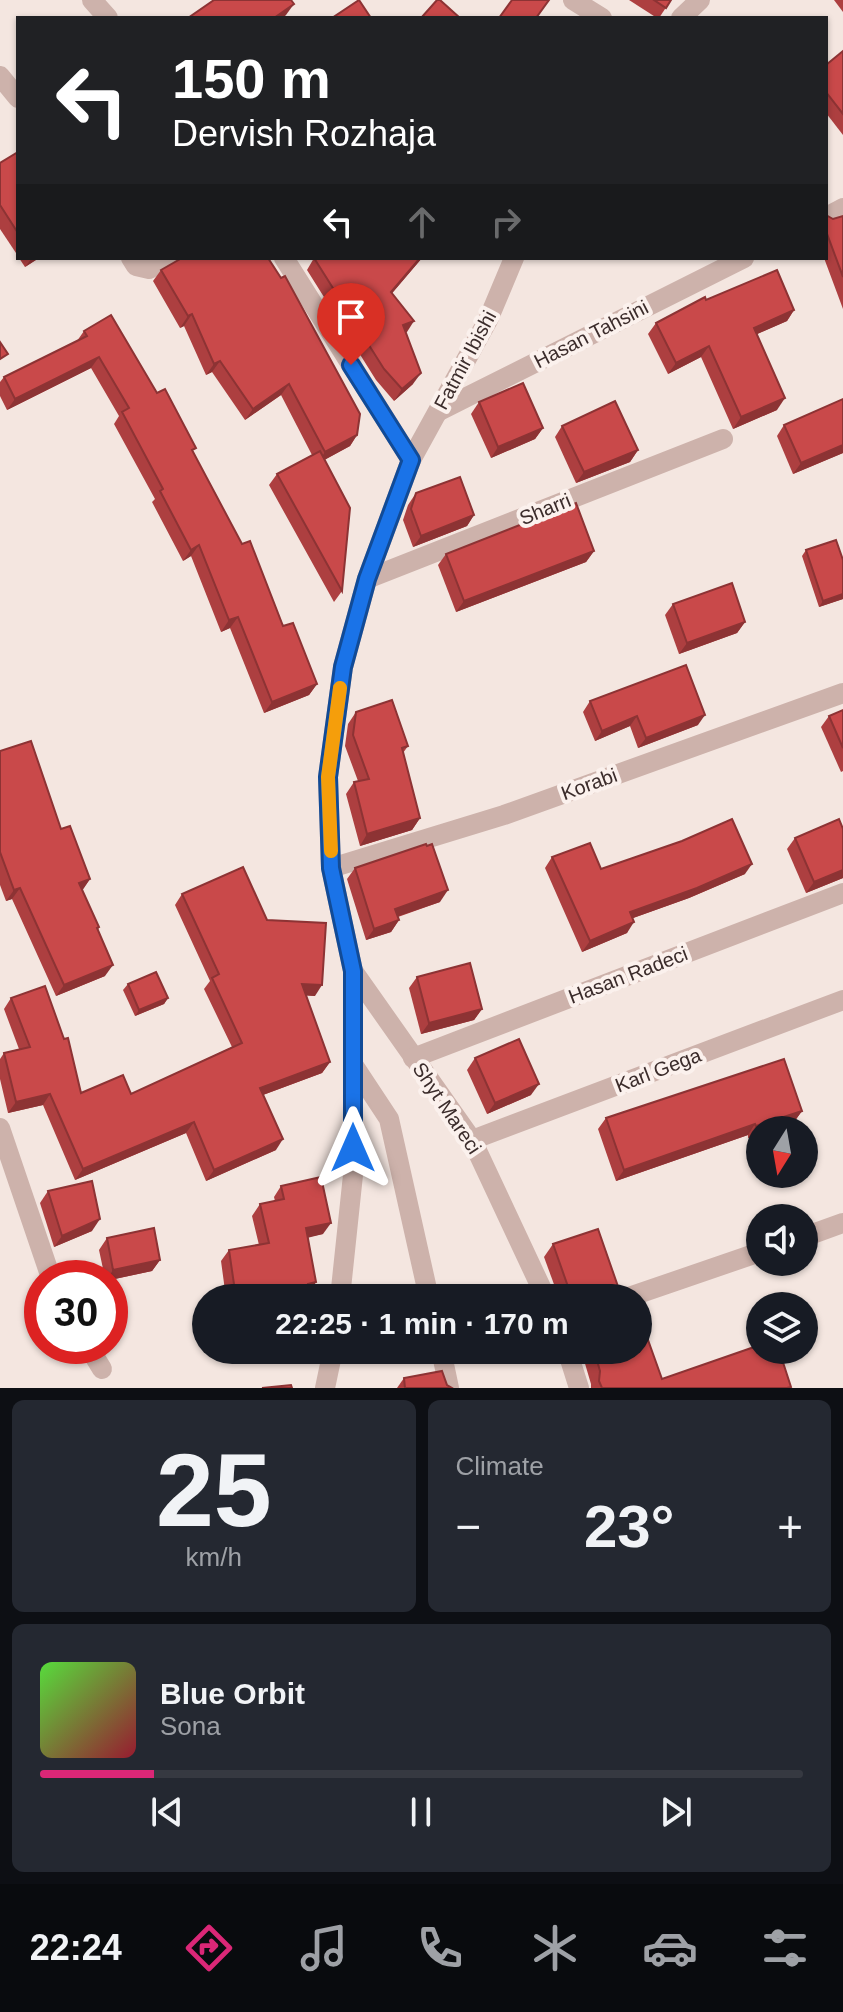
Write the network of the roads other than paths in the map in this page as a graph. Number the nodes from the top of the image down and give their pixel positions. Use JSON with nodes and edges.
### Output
{"nodes":[{"id":1,"x":92,"y":0,"type":"edge"},
{"id":2,"x":573,"y":0,"type":"edge"},
{"id":3,"x":700,"y":0,"type":"edge"},
{"id":4,"x":106,"y":16,"type":"edge"},
{"id":5,"x":599,"y":16,"type":"edge"},
{"id":6,"x":683,"y":16,"type":"edge"},
{"id":7,"x":132,"y":260,"type":"edge"},
{"id":8,"x":165,"y":260,"type":"edge"},
{"id":9,"x":285,"y":260,"type":"edge"},
{"id":10,"x":513,"y":260,"type":"edge"},
{"id":11,"x":740,"y":260,"type":"edge"},
{"id":12,"x":439,"y":411,"type":"junction"},
{"id":13,"x":723,"y":439,"type":"dead end"},
{"id":14,"x":411,"y":460,"type":"junction"},
{"id":15,"x":367,"y":579,"type":"junction"},
{"id":16,"x":843,"y":693,"type":"edge"},
{"id":17,"x":331,"y":868,"type":"junction"},
{"id":18,"x":843,"y":893,"type":"edge"},
{"id":19,"x":353,"y":971,"type":"junction"},
{"id":20,"x":843,"y":1000,"type":"edge"},
{"id":21,"x":413,"y":1058,"type":"junction"},
{"id":22,"x":354,"y":1066,"type":"junction"},
{"id":23,"x":0,"y":1128,"type":"edge"},
{"id":24,"x":472,"y":1140,"type":"junction"},
{"id":25,"x":843,"y":1223,"type":"edge"},
{"id":26,"x":818,"y":1232,"type":"edge"},
{"id":27,"x":746,"y":1257,"type":"edge"},
{"id":28,"x":45,"y":1260,"type":"edge"},
{"id":29,"x":341,"y":1284,"type":"edge"},
{"id":30,"x":426,"y":1284,"type":"edge"},
{"id":31,"x":539,"y":1284,"type":"edge"},
{"id":32,"x":652,"y":1289,"type":"edge"},
{"id":33,"x":99,"y":1364,"type":"edge"},
{"id":34,"x":330,"y":1364,"type":"edge"},
{"id":35,"x":444,"y":1364,"type":"edge"},
{"id":36,"x":571,"y":1364,"type":"edge"},
{"id":37,"x":102,"y":1369,"type":"dead end"},
{"id":38,"x":325,"y":1388,"type":"edge"},
{"id":39,"x":449,"y":1388,"type":"edge"},
{"id":40,"x":579,"y":1388,"type":"edge"}],
"edges":[{"from":1,"to":4,"type":"street"},
{"from":2,"to":5,"type":"street"},
{"from":3,"to":6,"type":"street"},
{"from":7,"to":8,"type":"street"},
{"from":9,"to":14,"type":"street"},
{"from":10,"to":12,"type":"street","name":"Fatmir Ibishi"},
{"from":11,"to":12,"type":"street","name":"Hasan Tahsini"},
{"from":12,"to":14,"type":"street","name":"Fatmir Ibishi"},
{"from":13,"to":15,"type":"street","name":"Sharri"},
{"from":14,"to":15,"type":"street","name":"Fatmir Ibishi"},
{"from":15,"to":17,"type":"street","name":"Fatmir Ibishi"},
{"from":16,"to":17,"type":"street","name":"Korabi"},
{"from":17,"to":19,"type":"street","name":"Fatmir Ibishi"},
{"from":18,"to":21,"type":"street","name":"Hasan Radeci"},
{"from":19,"to":21,"type":"street","name":"Shyt Mareci"},
{"from":19,"to":22,"type":"street"},
{"from":20,"to":24,"type":"street","name":"Karl Gega"},
{"from":21,"to":24,"type":"street","name":"Shyt Mareci"},
{"from":22,"to":29,"type":"street"},
{"from":22,"to":30,"type":"street"},
{"from":23,"to":28,"type":"street"},
{"from":24,"to":31,"type":"street","name":"Shyt Mareci"},
{"from":25,"to":26,"type":"street"},
{"from":27,"to":32,"type":"street"},
{"from":33,"to":37,"type":"street"},
{"from":34,"to":38,"type":"street"},
{"from":35,"to":39,"type":"street"},
{"from":36,"to":40,"type":"street"}]}
